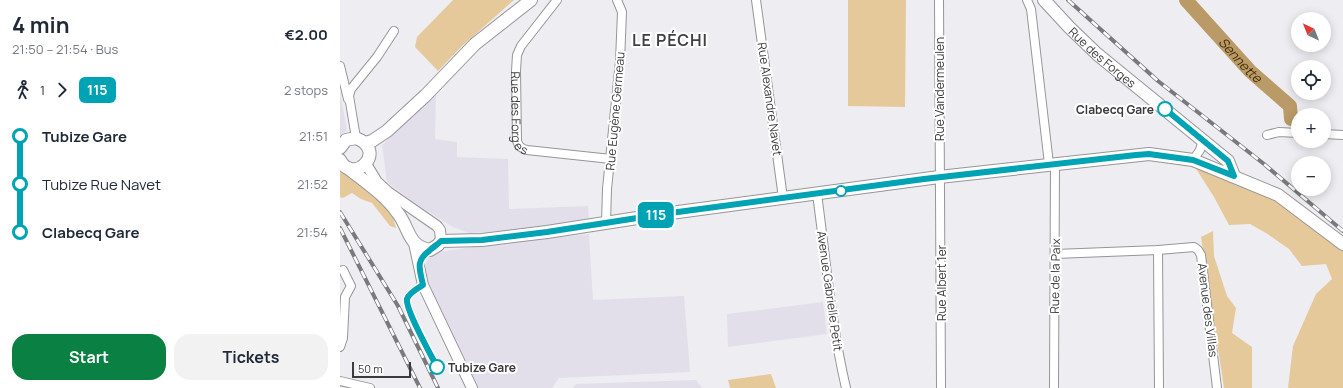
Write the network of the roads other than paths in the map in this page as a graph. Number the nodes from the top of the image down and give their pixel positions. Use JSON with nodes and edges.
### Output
{"nodes":[{"id":1,"x":531,"y":0,"type":"edge"},
{"id":2,"x":557,"y":0,"type":"edge"},
{"id":3,"x":617,"y":0,"type":"edge"},
{"id":4,"x":756,"y":0,"type":"edge"},
{"id":5,"x":939,"y":0,"type":"edge"},
{"id":6,"x":1027,"y":0,"type":"edge"},
{"id":7,"x":1044,"y":0,"type":"edge"},
{"id":8,"x":394,"y":31,"type":"dead end"},
{"id":9,"x":340,"y":66,"type":"edge"},
{"id":10,"x":350,"y":108,"type":"junction"},
{"id":11,"x":1291,"y":133,"type":"edge"},
{"id":12,"x":1331,"y":134,"type":"edge"},
{"id":13,"x":1267,"y":135,"type":"dead end"},
{"id":14,"x":1343,"y":135,"type":"edge"},
{"id":15,"x":361,"y":140,"type":"junction"},
{"id":16,"x":1203,"y":140,"type":"junction"},
{"id":17,"x":340,"y":148,"type":"edge"},
{"id":18,"x":611,"y":159,"type":"junction"},
{"id":19,"x":1193,"y":160,"type":"junction"},
{"id":20,"x":366,"y":164,"type":"junction"},
{"id":21,"x":1052,"y":164,"type":"junction"},
{"id":22,"x":343,"y":165,"type":"edge"},
{"id":23,"x":1234,"y":176,"type":"junction"},
{"id":24,"x":939,"y":177,"type":"junction"},
{"id":25,"x":817,"y":194,"type":"junction"},
{"id":26,"x":783,"y":198,"type":"junction"},
{"id":27,"x":606,"y":223,"type":"junction"},
{"id":28,"x":441,"y":241,"type":"junction"},
{"id":29,"x":414,"y":243,"type":"junction"},
{"id":30,"x":1343,"y":244,"type":"edge"},
{"id":31,"x":430,"y":250,"type":"junction"},
{"id":32,"x":1158,"y":250,"type":"junction"},
{"id":33,"x":1055,"y":254,"type":"junction"},
{"id":34,"x":419,"y":266,"type":"junction"},
{"id":35,"x":344,"y":269,"type":"edge"},
{"id":36,"x":340,"y":347,"type":"edge"},
{"id":37,"x":340,"y":381,"type":"edge"},
{"id":38,"x":370,"y":388,"type":"edge"},
{"id":39,"x":472,"y":388,"type":"edge"},
{"id":40,"x":846,"y":388,"type":"edge"},
{"id":41,"x":940,"y":388,"type":"edge"},
{"id":42,"x":1054,"y":388,"type":"edge"},
{"id":43,"x":1159,"y":388,"type":"edge"},
{"id":44,"x":1217,"y":388,"type":"edge"}],
"edges":[{"from":1,"to":15,"type":"main road"},
{"from":2,"to":18,"type":"street","name":"Rue des Forges"},
{"from":3,"to":18,"type":"street","name":"Rue Eugène Germeau"},
{"from":4,"to":26,"type":"street","name":"Rue Alexandre Navet"},
{"from":5,"to":24,"type":"street","name":"Rue Vandermeulen"},
{"from":6,"to":21,"type":"street"},
{"from":7,"to":16,"type":"main road","name":"Rue des Forges"},
{"from":8,"to":10,"type":"street"},
{"from":9,"to":10,"type":"street"},
{"from":10,"to":15,"type":"street"},
{"from":11,"to":13,"type":"street"},
{"from":12,"to":14,"type":"street"},
{"from":15,"to":17,"type":"main road"},
{"from":15,"to":20,"type":"main road"},
{"from":16,"to":19,"type":"street"},
{"from":16,"to":23,"type":"main road","name":"Rue des Forges"},
{"from":18,"to":27,"type":"street","name":"Rue Eugène Germeau"},
{"from":19,"to":21,"type":"main road"},
{"from":19,"to":23,"type":"main road"},
{"from":20,"to":22,"type":"main road"},
{"from":20,"to":28,"type":"street"},
{"from":21,"to":24,"type":"main road"},
{"from":21,"to":33,"type":"street","name":"Rue de la Paix"},
{"from":22,"to":29,"type":"main road"},
{"from":23,"to":30,"type":"main road"},
{"from":24,"to":25,"type":"main road"},
{"from":24,"to":41,"type":"street","name":"Rue Albert 1er"},
{"from":25,"to":26,"type":"main road"},
{"from":25,"to":40,"type":"street","name":"Avenue Gabrielle Petit"},
{"from":26,"to":27,"type":"main road"},
{"from":27,"to":28,"type":"main road"},
{"from":28,"to":31,"type":"main road"},
{"from":29,"to":31,"type":"main road"},
{"from":29,"to":34,"type":"street"},
{"from":31,"to":34,"type":"street"},
{"from":32,"to":33,"type":"street","name":"Avenue des Villas"},
{"from":32,"to":43,"type":"street"},
{"from":32,"to":44,"type":"street","name":"Avenue des Villas"},
{"from":33,"to":42,"type":"street","name":"Rue de la Paix"},
{"from":34,"to":39,"type":"street"},
{"from":35,"to":36,"type":"street"},
{"from":37,"to":38,"type":"street"}]}
